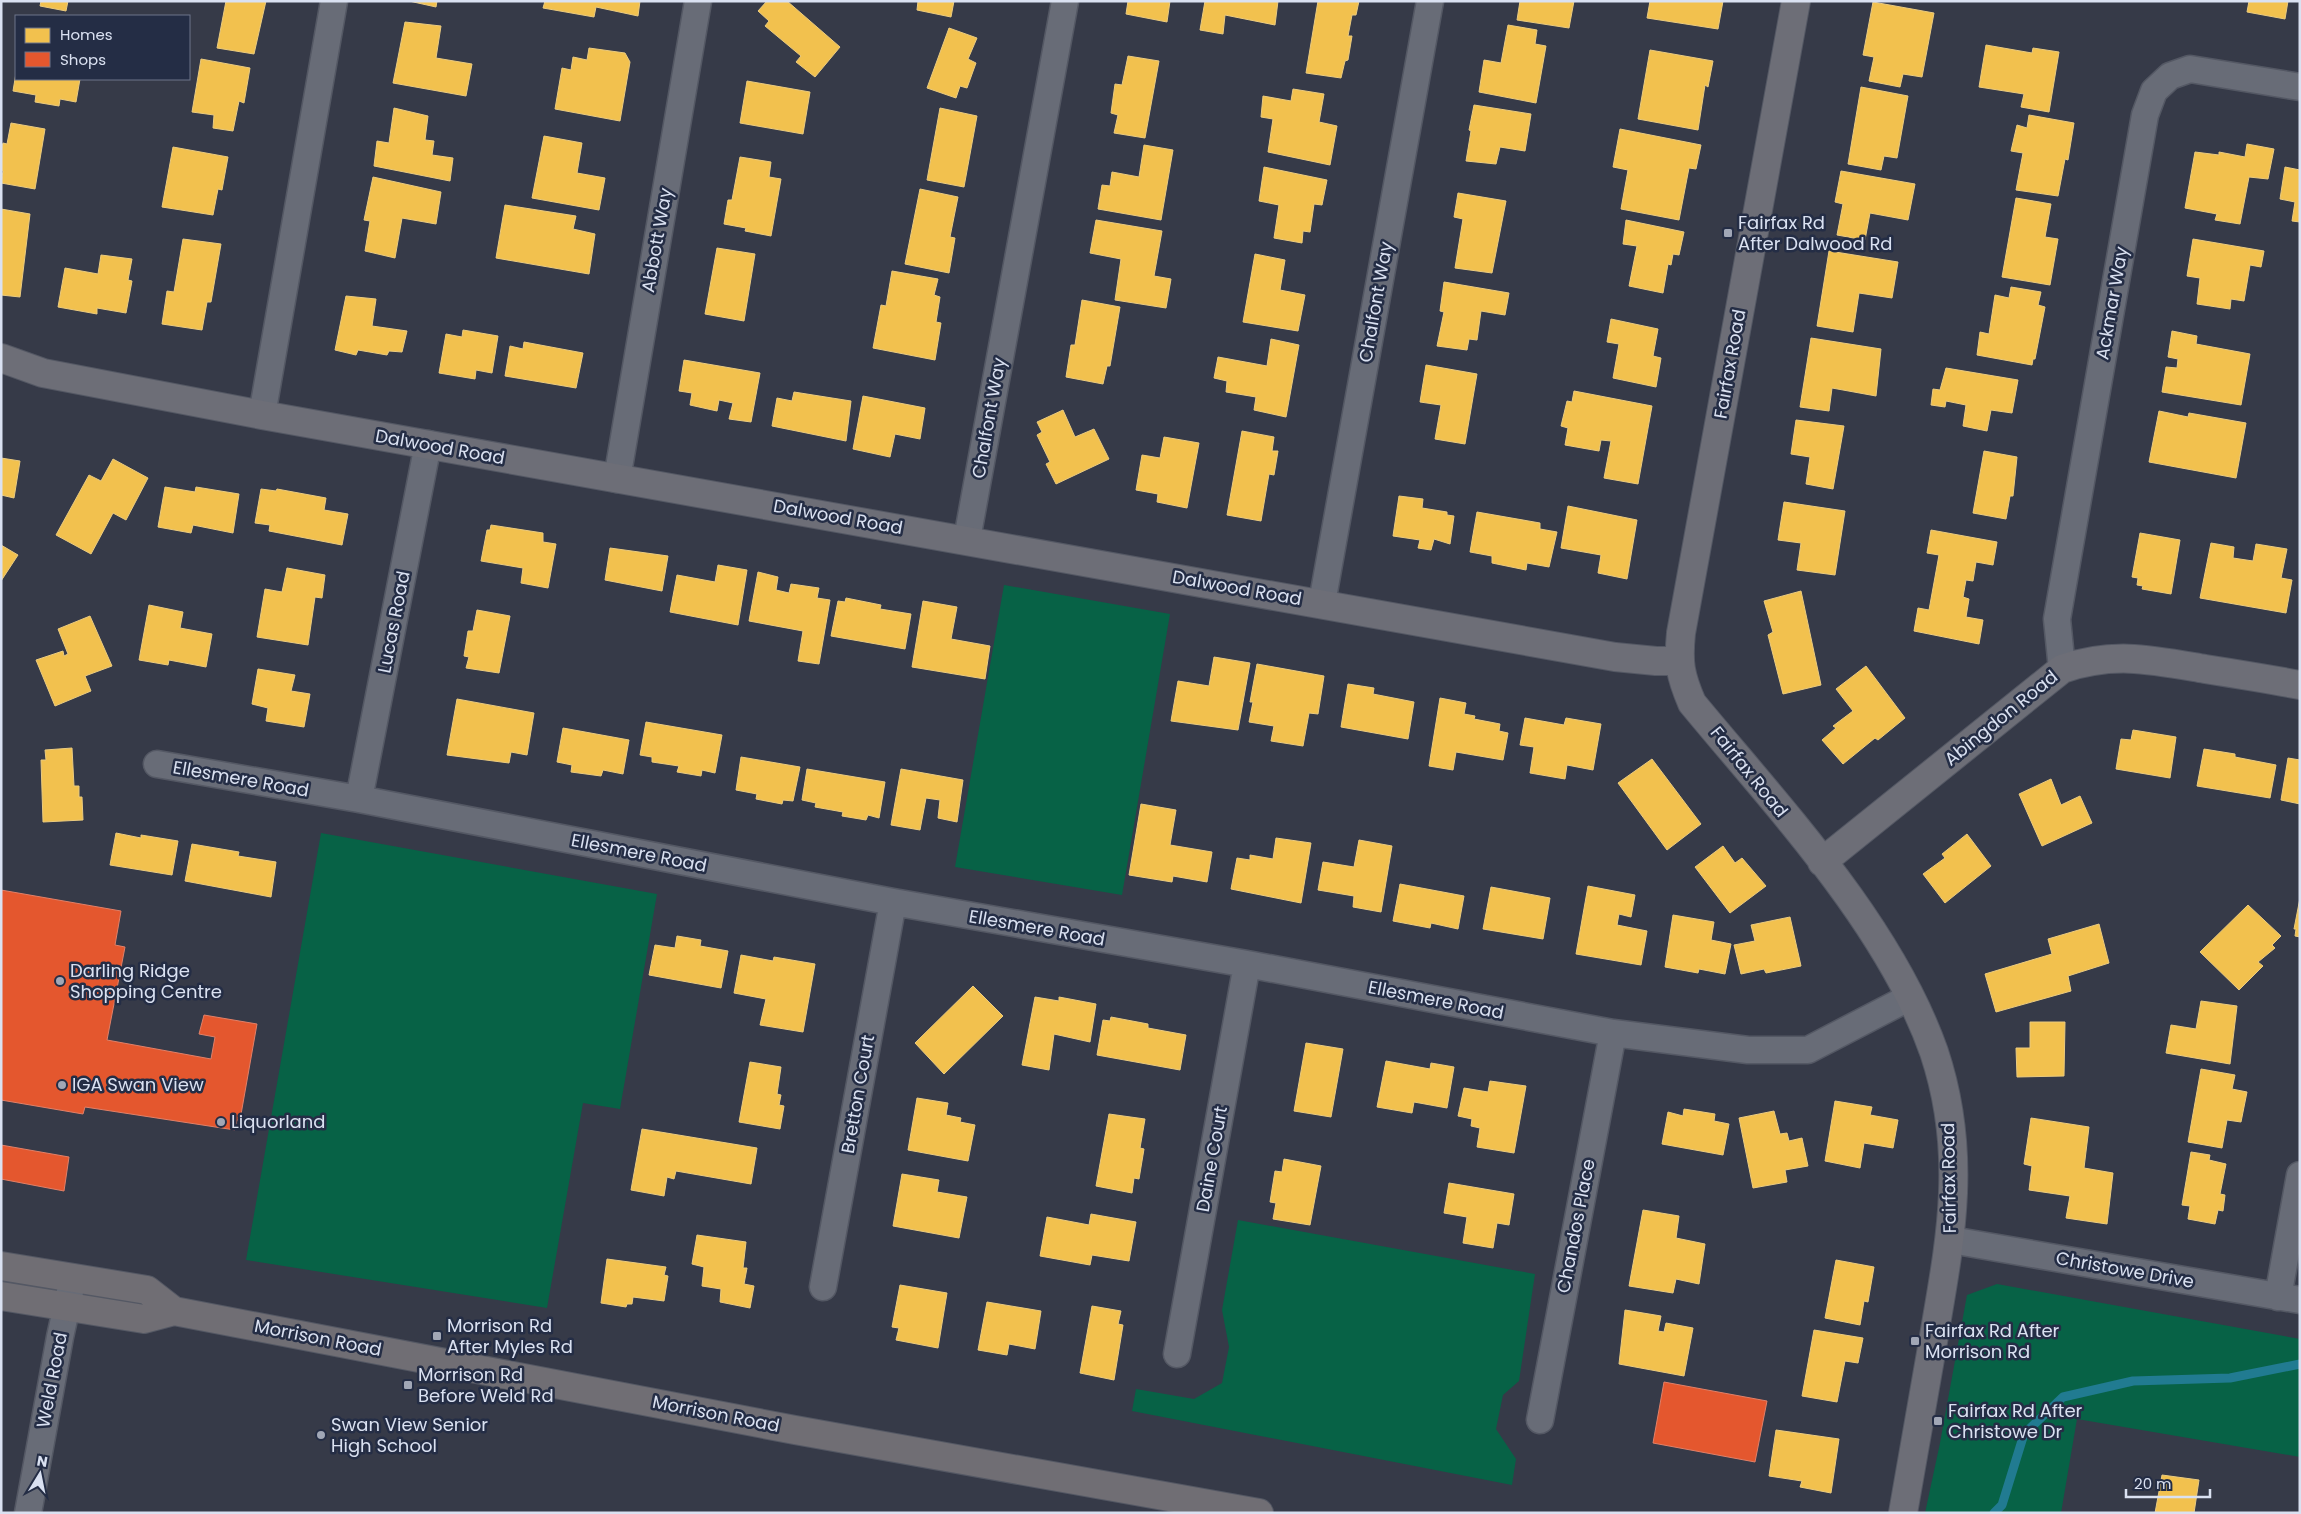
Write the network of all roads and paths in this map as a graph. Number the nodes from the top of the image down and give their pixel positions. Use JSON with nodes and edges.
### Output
{"nodes":[{"id":1,"x":334,"y":1,"type":"edge"},
{"id":2,"x":698,"y":1,"type":"edge"},
{"id":3,"x":1065,"y":1,"type":"edge"},
{"id":4,"x":1430,"y":1,"type":"edge"},
{"id":5,"x":1796,"y":1,"type":"edge"},
{"id":6,"x":2300,"y":87,"type":"edge"},
{"id":7,"x":1,"y":358,"type":"edge"},
{"id":8,"x":262,"y":415,"type":"junction"},
{"id":9,"x":428,"y":444,"type":"junction"},
{"id":10,"x":617,"y":479,"type":"junction"},
{"id":11,"x":967,"y":539,"type":"junction"},
{"id":12,"x":1322,"y":603,"type":"junction"},
{"id":13,"x":1679,"y":661,"type":"junction"},
{"id":14,"x":2062,"y":669,"type":"junction"},
{"id":15,"x":2300,"y":685,"type":"edge"},
{"id":16,"x":157,"y":764,"type":"dead end"},
{"id":17,"x":359,"y":799,"type":"junction"},
{"id":18,"x":1822,"y":862,"type":"junction"},
{"id":19,"x":893,"y":902,"type":"junction"},
{"id":20,"x":1247,"y":964,"type":"junction"},
{"id":21,"x":1910,"y":997,"type":"junction"},
{"id":22,"x":1613,"y":1033,"type":"junction"},
{"id":23,"x":2300,"y":1175,"type":"edge"},
{"id":24,"x":1951,"y":1240,"type":"junction"},
{"id":25,"x":1,"y":1266,"type":"edge"},
{"id":26,"x":73,"y":1278,"type":"junction"},
{"id":27,"x":823,"y":1287,"type":"dead end"},
{"id":28,"x":1,"y":1296,"type":"edge"},
{"id":29,"x":2289,"y":1299,"type":"edge"},
{"id":30,"x":66,"y":1308,"type":"junction"},
{"id":31,"x":174,"y":1311,"type":"junction"},
{"id":32,"x":1177,"y":1354,"type":"dead end"},
{"id":33,"x":1540,"y":1420,"type":"dead end"},
{"id":34,"x":28,"y":1513,"type":"edge"},
{"id":35,"x":1259,"y":1513,"type":"edge"},
{"id":36,"x":1903,"y":1513,"type":"edge"}],
"edges":[{"from":1,"to":8,"type":"street"},
{"from":2,"to":10,"type":"street","name":"Abbott Way"},
{"from":3,"to":11,"type":"street","name":"Chalfont Way"},
{"from":4,"to":12,"type":"street","name":"Chalfont Way"},
{"from":5,"to":13,"type":"street","name":"Fairfax Road"},
{"from":6,"to":14,"type":"street","name":"Ackmar Way"},
{"from":7,"to":8,"type":"street","name":"Dalwood Road"},
{"from":8,"to":9,"type":"street","name":"Dalwood Road"},
{"from":9,"to":10,"type":"street","name":"Dalwood Road"},
{"from":9,"to":17,"type":"street","name":"Lucas Road"},
{"from":10,"to":11,"type":"street","name":"Dalwood Road"},
{"from":11,"to":12,"type":"street","name":"Dalwood Road"},
{"from":12,"to":13,"type":"street","name":"Dalwood Road"},
{"from":13,"to":18,"type":"street","name":"Fairfax Road"},
{"from":14,"to":15,"type":"street","name":"Abingdon Road"},
{"from":14,"to":18,"type":"street","name":"Abingdon Road"},
{"from":16,"to":17,"type":"street","name":"Ellesmere Road"},
{"from":17,"to":19,"type":"street","name":"Ellesmere Road"},
{"from":18,"to":21,"type":"street","name":"Fairfax Road"},
{"from":19,"to":20,"type":"street","name":"Ellesmere Road"},
{"from":19,"to":27,"type":"street","name":"Bretton Court"},
{"from":20,"to":22,"type":"street","name":"Ellesmere Road"},
{"from":20,"to":32,"type":"street","name":"Daine Court"},
{"from":21,"to":22,"type":"street","name":"Ellesmere Road"},
{"from":21,"to":24,"type":"street","name":"Fairfax Road"},
{"from":22,"to":33,"type":"street","name":"Chandos Place"},
{"from":23,"to":29,"type":"street"},
{"from":24,"to":29,"type":"street","name":"Christowe Drive"},
{"from":24,"to":36,"type":"street","name":"Fairfax Road"},
{"from":25,"to":26,"type":"main road","name":"Morrison Road"},
{"from":26,"to":30,"type":"street","name":"Weld Road"},
{"from":26,"to":31,"type":"main road","name":"Morrison Road"},
{"from":28,"to":30,"type":"main road","name":"Morrison Road"},
{"from":30,"to":31,"type":"main road","name":"Morrison Road"},
{"from":30,"to":34,"type":"street","name":"Weld Road"},
{"from":31,"to":35,"type":"main road","name":"Morrison Road"}]}
